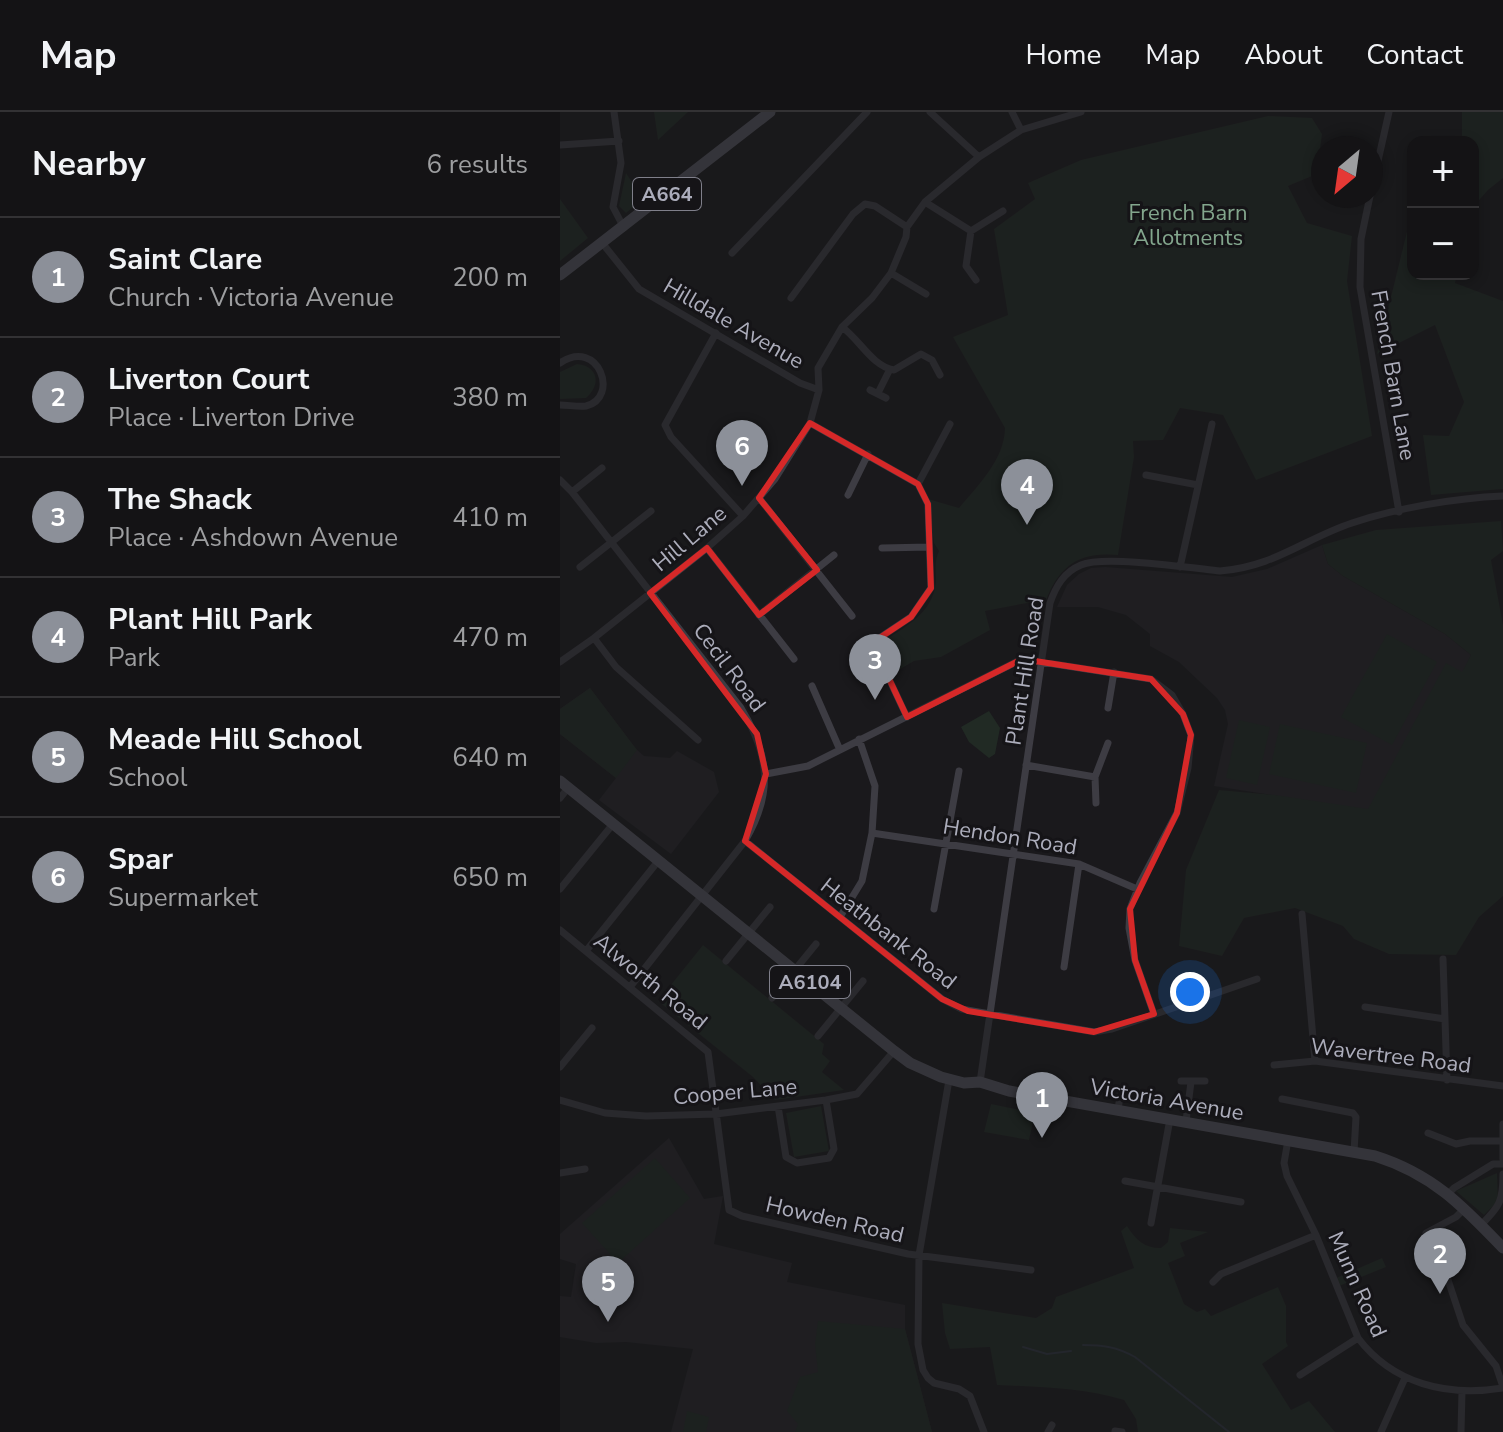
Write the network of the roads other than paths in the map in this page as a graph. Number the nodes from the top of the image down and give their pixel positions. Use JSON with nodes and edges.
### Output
{"nodes":[{"id":1,"x":614,"y":112,"type":"edge"},
{"id":2,"x":770,"y":112,"type":"edge"},
{"id":3,"x":867,"y":112,"type":"edge"},
{"id":4,"x":930,"y":112,"type":"edge"},
{"id":5,"x":1012,"y":112,"type":"edge"},
{"id":6,"x":1081,"y":112,"type":"edge"},
{"id":7,"x":1389,"y":112,"type":"edge"},
{"id":8,"x":1021,"y":130,"type":"junction"},
{"id":9,"x":1383,"y":139,"type":"edge"},
{"id":10,"x":619,"y":141,"type":"junction"},
{"id":11,"x":560,"y":145,"type":"edge"},
{"id":12,"x":979,"y":157,"type":"junction"},
{"id":13,"x":925,"y":202,"type":"junction"},
{"id":14,"x":1368,"y":208,"type":"edge"},
{"id":15,"x":1003,"y":211,"type":"dead end"},
{"id":16,"x":907,"y":227,"type":"junction"},
{"id":17,"x":624,"y":228,"type":"junction"},
{"id":18,"x":971,"y":231,"type":"junction"},
{"id":19,"x":603,"y":244,"type":"junction"},
{"id":20,"x":732,"y":253,"type":"dead end"},
{"id":21,"x":891,"y":273,"type":"junction"},
{"id":22,"x":560,"y":275,"type":"edge"},
{"id":23,"x":976,"y":280,"type":"dead end"},
{"id":24,"x":926,"y":294,"type":"dead end"},
{"id":25,"x":791,"y":298,"type":"dead end"},
{"id":26,"x":842,"y":327,"type":"junction"},
{"id":27,"x":716,"y":333,"type":"junction"},
{"id":28,"x":560,"y":363,"type":"edge"},
{"id":29,"x":890,"y":369,"type":"junction"},
{"id":30,"x":940,"y":375,"type":"dead end"},
{"id":31,"x":819,"y":390,"type":"junction"},
{"id":32,"x":886,"y":398,"type":"dead end"},
{"id":33,"x":560,"y":405,"type":"edge"},
{"id":34,"x":810,"y":423,"type":"junction"},
{"id":35,"x":950,"y":424,"type":"dead end"},
{"id":36,"x":1212,"y":424,"type":"dead end"},
{"id":37,"x":868,"y":454,"type":"junction"},
{"id":38,"x":602,"y":468,"type":"dead end"},
{"id":39,"x":1146,"y":475,"type":"dead end"},
{"id":40,"x":560,"y":480,"type":"edge"},
{"id":41,"x":918,"y":484,"type":"junction"},
{"id":42,"x":1198,"y":485,"type":"junction"},
{"id":43,"x":572,"y":492,"type":"junction"},
{"id":44,"x":848,"y":495,"type":"dead end"},
{"id":45,"x":1503,"y":496,"type":"edge"},
{"id":46,"x":759,"y":498,"type":"junction"},
{"id":47,"x":651,"y":511,"type":"dead end"},
{"id":48,"x":1399,"y":512,"type":"junction"},
{"id":49,"x":743,"y":516,"type":"junction"},
{"id":50,"x":612,"y":542,"type":"junction"},
{"id":51,"x":929,"y":547,"type":"junction"},
{"id":52,"x":707,"y":548,"type":"junction"},
{"id":53,"x":882,"y":548,"type":"dead end"},
{"id":54,"x":834,"y":555,"type":"dead end"},
{"id":55,"x":580,"y":567,"type":"dead end"},
{"id":56,"x":1180,"y":567,"type":"junction"},
{"id":57,"x":817,"y":570,"type":"junction"},
{"id":58,"x":650,"y":593,"type":"junction"},
{"id":59,"x":759,"y":615,"type":"junction"},
{"id":60,"x":852,"y":616,"type":"dead end"},
{"id":61,"x":594,"y":638,"type":"junction"},
{"id":62,"x":794,"y":659,"type":"dead end"},
{"id":63,"x":1042,"y":661,"type":"junction"},
{"id":64,"x":560,"y":662,"type":"edge"},
{"id":65,"x":1114,"y":672,"type":"junction"},
{"id":66,"x":812,"y":686,"type":"dead end"},
{"id":67,"x":1108,"y":708,"type":"dead end"},
{"id":68,"x":907,"y":717,"type":"junction"},
{"id":69,"x":859,"y":739,"type":"junction"},
{"id":70,"x":698,"y":740,"type":"dead end"},
{"id":71,"x":1108,"y":743,"type":"dead end"},
{"id":72,"x":840,"y":750,"type":"junction"},
{"id":73,"x":1026,"y":765,"type":"junction"},
{"id":74,"x":959,"y":771,"type":"dead end"},
{"id":75,"x":766,"y":774,"type":"junction"},
{"id":76,"x":1095,"y":777,"type":"junction"},
{"id":77,"x":564,"y":784,"type":"edge"},
{"id":78,"x":560,"y":798,"type":"edge"},
{"id":79,"x":1096,"y":803,"type":"dead end"},
{"id":80,"x":613,"y":824,"type":"junction"},
{"id":81,"x":872,"y":833,"type":"junction"},
{"id":82,"x":745,"y":841,"type":"junction"},
{"id":83,"x":945,"y":843,"type":"junction"},
{"id":84,"x":1014,"y":854,"type":"junction"},
{"id":85,"x":659,"y":860,"type":"junction"},
{"id":86,"x":1079,"y":864,"type":"junction"},
{"id":87,"x":560,"y":889,"type":"edge"},
{"id":88,"x":1137,"y":889,"type":"junction"},
{"id":89,"x":704,"y":896,"type":"junction"},
{"id":90,"x":770,"y":907,"type":"dead end"},
{"id":91,"x":934,"y":909,"type":"dead end"},
{"id":92,"x":1302,"y":914,"type":"dead end"},
{"id":93,"x":840,"y":917,"type":"junction"},
{"id":94,"x":560,"y":930,"type":"edge"},
{"id":95,"x":750,"y":933,"type":"junction"},
{"id":96,"x":816,"y":944,"type":"dead end"},
{"id":97,"x":586,"y":951,"type":"junction"},
{"id":98,"x":1443,"y":959,"type":"dead end"},
{"id":99,"x":726,"y":961,"type":"dead end"},
{"id":100,"x":1064,"y":967,"type":"dead end"},
{"id":101,"x":795,"y":970,"type":"junction"},
{"id":102,"x":1257,"y":979,"type":"dead end"},
{"id":103,"x":863,"y":981,"type":"dead end"},
{"id":104,"x":630,"y":987,"type":"junction"},
{"id":105,"x":772,"y":998,"type":"dead end"},
{"id":106,"x":1365,"y":1007,"type":"dead end"},
{"id":107,"x":841,"y":1008,"type":"junction"},
{"id":108,"x":990,"y":1014,"type":"junction"},
{"id":109,"x":1154,"y":1014,"type":"junction"},
{"id":110,"x":1445,"y":1019,"type":"junction"},
{"id":111,"x":592,"y":1028,"type":"dead end"},
{"id":112,"x":818,"y":1036,"type":"dead end"},
{"id":113,"x":894,"y":1051,"type":"junction"},
{"id":114,"x":1315,"y":1061,"type":"junction"},
{"id":115,"x":1274,"y":1065,"type":"dead end"},
{"id":116,"x":560,"y":1067,"type":"edge"},
{"id":117,"x":949,"y":1080,"type":"junction"},
{"id":118,"x":1447,"y":1080,"type":"junction"},
{"id":119,"x":1181,"y":1081,"type":"dead end"},
{"id":120,"x":1205,"y":1081,"type":"dead end"},
{"id":121,"x":980,"y":1082,"type":"junction"},
{"id":122,"x":1191,"y":1082,"type":"junction"},
{"id":123,"x":1503,"y":1086,"type":"edge"},
{"id":124,"x":1121,"y":1089,"type":"dead end"},
{"id":125,"x":1282,"y":1099,"type":"dead end"},
{"id":126,"x":560,"y":1100,"type":"edge"},
{"id":127,"x":826,"y":1100,"type":"junction"},
{"id":128,"x":778,"y":1106,"type":"junction"},
{"id":129,"x":1118,"y":1110,"type":"junction"},
{"id":130,"x":716,"y":1114,"type":"junction"},
{"id":131,"x":1170,"y":1118,"type":"junction"},
{"id":132,"x":1186,"y":1121,"type":"junction"},
{"id":133,"x":1503,"y":1124,"type":"edge"},
{"id":134,"x":1428,"y":1133,"type":"dead end"},
{"id":135,"x":1288,"y":1140,"type":"junction"},
{"id":136,"x":1503,"y":1141,"type":"edge"},
{"id":137,"x":1354,"y":1152,"type":"junction"},
{"id":138,"x":1503,"y":1161,"type":"edge"},
{"id":139,"x":585,"y":1169,"type":"dead end"},
{"id":140,"x":560,"y":1173,"type":"edge"},
{"id":141,"x":1503,"y":1174,"type":"edge"},
{"id":142,"x":1125,"y":1181,"type":"dead end"},
{"id":143,"x":1158,"y":1187,"type":"junction"},
{"id":144,"x":1449,"y":1193,"type":"junction"},
{"id":145,"x":1502,"y":1201,"type":"edge"},
{"id":146,"x":1241,"y":1202,"type":"dead end"},
{"id":147,"x":1465,"y":1208,"type":"junction"},
{"id":148,"x":1151,"y":1223,"type":"dead end"},
{"id":149,"x":1481,"y":1225,"type":"junction"},
{"id":150,"x":1426,"y":1233,"type":"dead end"},
{"id":151,"x":1316,"y":1235,"type":"junction"},
{"id":152,"x":1503,"y":1248,"type":"edge"},
{"id":153,"x":919,"y":1255,"type":"junction"},
{"id":154,"x":1031,"y":1270,"type":"dead end"},
{"id":155,"x":1445,"y":1271,"type":"dead end"},
{"id":156,"x":1213,"y":1282,"type":"dead end"},
{"id":157,"x":1358,"y":1338,"type":"junction"},
{"id":158,"x":1300,"y":1375,"type":"dead end"},
{"id":159,"x":1405,"y":1378,"type":"junction"},
{"id":160,"x":1503,"y":1387,"type":"edge"},
{"id":161,"x":1462,"y":1391,"type":"junction"},
{"id":162,"x":984,"y":1432,"type":"edge"},
{"id":163,"x":1381,"y":1432,"type":"edge"},
{"id":164,"x":1461,"y":1432,"type":"edge"}],
"edges":[{"from":1,"to":10,"type":"street"},
{"from":2,"to":17,"type":"main road","number":"A664"},
{"from":3,"to":20,"type":"street"},
{"from":4,"to":12,"type":"street"},
{"from":5,"to":8,"type":"street"},
{"from":6,"to":8,"type":"street","name":"Hill Lane"},
{"from":7,"to":9,"type":"street","name":"French Barn Lane"},
{"from":8,"to":12,"type":"street","name":"Hill Lane"},
{"from":10,"to":11,"type":"street"},
{"from":10,"to":17,"type":"street"},
{"from":12,"to":13,"type":"street","name":"Hill Lane"},
{"from":13,"to":16,"type":"street","name":"Hill Lane"},
{"from":13,"to":18,"type":"street"},
{"from":14,"to":48,"type":"street","name":"French Barn Lane"},
{"from":15,"to":18,"type":"street"},
{"from":16,"to":21,"type":"street","name":"Hill Lane"},
{"from":16,"to":25,"type":"street"},
{"from":17,"to":19,"type":"main road","number":"A664"},
{"from":18,"to":23,"type":"street"},
{"from":19,"to":22,"type":"main road","number":"A664"},
{"from":19,"to":27,"type":"street","name":"Hilldale Avenue"},
{"from":21,"to":24,"type":"street"},
{"from":21,"to":26,"type":"street","name":"Hill Lane"},
{"from":26,"to":29,"type":"street"},
{"from":26,"to":31,"type":"street","name":"Hill Lane"},
{"from":27,"to":31,"type":"street","name":"Hilldale Avenue"},
{"from":27,"to":49,"type":"street"},
{"from":28,"to":33,"type":"street"},
{"from":29,"to":30,"type":"street"},
{"from":29,"to":32,"type":"street"},
{"from":31,"to":34,"type":"street","name":"Hill Lane"},
{"from":34,"to":37,"type":"street"},
{"from":34,"to":46,"type":"street","name":"Hill Lane"},
{"from":35,"to":41,"type":"street"},
{"from":36,"to":42,"type":"street"},
{"from":37,"to":41,"type":"street"},
{"from":37,"to":44,"type":"street"},
{"from":38,"to":43,"type":"street"},
{"from":39,"to":42,"type":"street"},
{"from":40,"to":43,"type":"street","name":"Cecil Road"},
{"from":41,"to":51,"type":"street"},
{"from":42,"to":56,"type":"street"},
{"from":43,"to":50,"type":"street","name":"Cecil Road"},
{"from":45,"to":48,"type":"street","name":"Plant Hill Road"},
{"from":46,"to":49,"type":"street","name":"Hill Lane"},
{"from":46,"to":57,"type":"street"},
{"from":47,"to":50,"type":"street"},
{"from":48,"to":56,"type":"street","name":"Plant Hill Road"},
{"from":49,"to":52,"type":"street","name":"Hill Lane"},
{"from":50,"to":55,"type":"street"},
{"from":50,"to":58,"type":"street","name":"Cecil Road"},
{"from":51,"to":53,"type":"street"},
{"from":51,"to":68,"type":"street"},
{"from":52,"to":58,"type":"street","name":"Hill Lane"},
{"from":52,"to":59,"type":"street"},
{"from":54,"to":57,"type":"street"},
{"from":56,"to":63,"type":"street","name":"Plant Hill Road"},
{"from":57,"to":59,"type":"street"},
{"from":57,"to":60,"type":"street"},
{"from":58,"to":61,"type":"street","name":"Hill Lane"},
{"from":58,"to":75,"type":"street","name":"Cecil Road"},
{"from":59,"to":62,"type":"street"},
{"from":61,"to":64,"type":"street","name":"Hill Lane"},
{"from":61,"to":70,"type":"street"},
{"from":63,"to":65,"type":"street"},
{"from":63,"to":68,"type":"street"},
{"from":63,"to":73,"type":"street","name":"Plant Hill Road"},
{"from":65,"to":67,"type":"street"},
{"from":65,"to":88,"type":"street"},
{"from":66,"to":72,"type":"street"},
{"from":68,"to":69,"type":"street"},
{"from":69,"to":72,"type":"street"},
{"from":69,"to":81,"type":"street"},
{"from":71,"to":76,"type":"street"},
{"from":72,"to":75,"type":"street"},
{"from":73,"to":76,"type":"street"},
{"from":73,"to":84,"type":"street","name":"Plant Hill Road"},
{"from":74,"to":83,"type":"street"},
{"from":75,"to":82,"type":"street","name":"Cecil Road"},
{"from":76,"to":79,"type":"street"},
{"from":77,"to":78,"type":"street"},
{"from":77,"to":80,"type":"main road","name":"Victoria Avenue","number":"A6104"},
{"from":80,"to":85,"type":"main road","name":"Victoria Avenue","number":"A6104"},
{"from":80,"to":87,"type":"street"},
{"from":81,"to":83,"type":"street","name":"Hendon Road"},
{"from":81,"to":93,"type":"street"},
{"from":82,"to":89,"type":"street","name":"Cecil Road"},
{"from":82,"to":93,"type":"street","name":"Heathbank Road"},
{"from":83,"to":84,"type":"street","name":"Hendon Road"},
{"from":83,"to":91,"type":"street"},
{"from":84,"to":86,"type":"street","name":"Hendon Road"},
{"from":84,"to":108,"type":"street","name":"Plant Hill Road"},
{"from":85,"to":89,"type":"main road","name":"Victoria Avenue","number":"A6104"},
{"from":85,"to":97,"type":"street"},
{"from":86,"to":88,"type":"street","name":"Hendon Road"},
{"from":86,"to":100,"type":"street"},
{"from":88,"to":109,"type":"street"},
{"from":89,"to":95,"type":"main road","name":"Victoria Avenue","number":"A6104"},
{"from":89,"to":104,"type":"street","name":"Cecil Road"},
{"from":90,"to":95,"type":"street"},
{"from":92,"to":114,"type":"street"},
{"from":93,"to":108,"type":"street","name":"Heathbank Road"},
{"from":94,"to":97,"type":"street","name":"Alworth Road"},
{"from":95,"to":99,"type":"street"},
{"from":95,"to":101,"type":"main road","name":"Victoria Avenue","number":"A6104"},
{"from":96,"to":101,"type":"street"},
{"from":97,"to":104,"type":"street","name":"Alworth Road"},
{"from":98,"to":110,"type":"street"},
{"from":101,"to":105,"type":"street"},
{"from":101,"to":107,"type":"main road","name":"Victoria Avenue","number":"A6104"},
{"from":102,"to":109,"type":"street","name":"Heathbank Road"},
{"from":103,"to":107,"type":"street"},
{"from":104,"to":130,"type":"street","name":"Alworth Road"},
{"from":106,"to":110,"type":"street"},
{"from":107,"to":112,"type":"street"},
{"from":107,"to":113,"type":"main road","name":"Victoria Avenue","number":"A6104"},
{"from":108,"to":109,"type":"street","name":"Heathbank Road"},
{"from":108,"to":121,"type":"street","name":"Plant Hill Road"},
{"from":110,"to":118,"type":"street"},
{"from":111,"to":116,"type":"street"},
{"from":113,"to":117,"type":"main road","name":"Victoria Avenue","number":"A6104"},
{"from":113,"to":127,"type":"street","name":"Cooper Lane"},
{"from":114,"to":115,"type":"street","name":"Wavertree Road"},
{"from":114,"to":118,"type":"street","name":"Wavertree Road"},
{"from":117,"to":121,"type":"main road","name":"Victoria Avenue","number":"A6104"},
{"from":117,"to":153,"type":"street"},
{"from":118,"to":123,"type":"street","name":"Wavertree Road"},
{"from":119,"to":122,"type":"street"},
{"from":120,"to":122,"type":"street"},
{"from":121,"to":129,"type":"main road","name":"Victoria Avenue","number":"A6104"},
{"from":122,"to":132,"type":"street"},
{"from":124,"to":129,"type":"street"},
{"from":125,"to":137,"type":"street"},
{"from":126,"to":130,"type":"street","name":"Cooper Lane"},
{"from":127,"to":128,"type":"street","name":"Cooper Lane"},
{"from":127,"to":128,"type":"street"},
{"from":128,"to":130,"type":"street","name":"Cooper Lane"},
{"from":129,"to":131,"type":"main road","name":"Victoria Avenue","number":"A6104"},
{"from":130,"to":153,"type":"street","name":"Howden Road"},
{"from":131,"to":132,"type":"main road","name":"Victoria Avenue","number":"A6104"},
{"from":131,"to":143,"type":"street"},
{"from":132,"to":135,"type":"main road","name":"Victoria Avenue","number":"A6104"},
{"from":133,"to":136,"type":"street"},
{"from":134,"to":136,"type":"street"},
{"from":135,"to":137,"type":"main road","name":"Victoria Avenue","number":"A6104"},
{"from":135,"to":151,"type":"street","name":"Munn Road"},
{"from":136,"to":138,"type":"street"},
{"from":137,"to":144,"type":"main road","name":"Victoria Avenue","number":"A6104"},
{"from":138,"to":144,"type":"street"},
{"from":139,"to":140,"type":"street"},
{"from":141,"to":145,"type":"street"},
{"from":142,"to":143,"type":"street"},
{"from":143,"to":146,"type":"street"},
{"from":143,"to":148,"type":"street"},
{"from":144,"to":147,"type":"main road","name":"Victoria Avenue","number":"A6104"},
{"from":145,"to":149,"type":"street"},
{"from":147,"to":149,"type":"main road","name":"Victoria Avenue","number":"A6104"},
{"from":147,"to":150,"type":"street"},
{"from":149,"to":152,"type":"main road","name":"Victoria Avenue","number":"A6104"},
{"from":151,"to":156,"type":"street"},
{"from":151,"to":157,"type":"street","name":"Munn Road"},
{"from":153,"to":154,"type":"street","name":"Howden Road"},
{"from":153,"to":162,"type":"street"},
{"from":155,"to":160,"type":"street"},
{"from":157,"to":158,"type":"street"},
{"from":157,"to":159,"type":"street","name":"Munn Road"},
{"from":159,"to":161,"type":"street","name":"Munn Road"},
{"from":159,"to":163,"type":"street"},
{"from":160,"to":161,"type":"street","name":"Munn Road"},
{"from":161,"to":164,"type":"street"}]}
